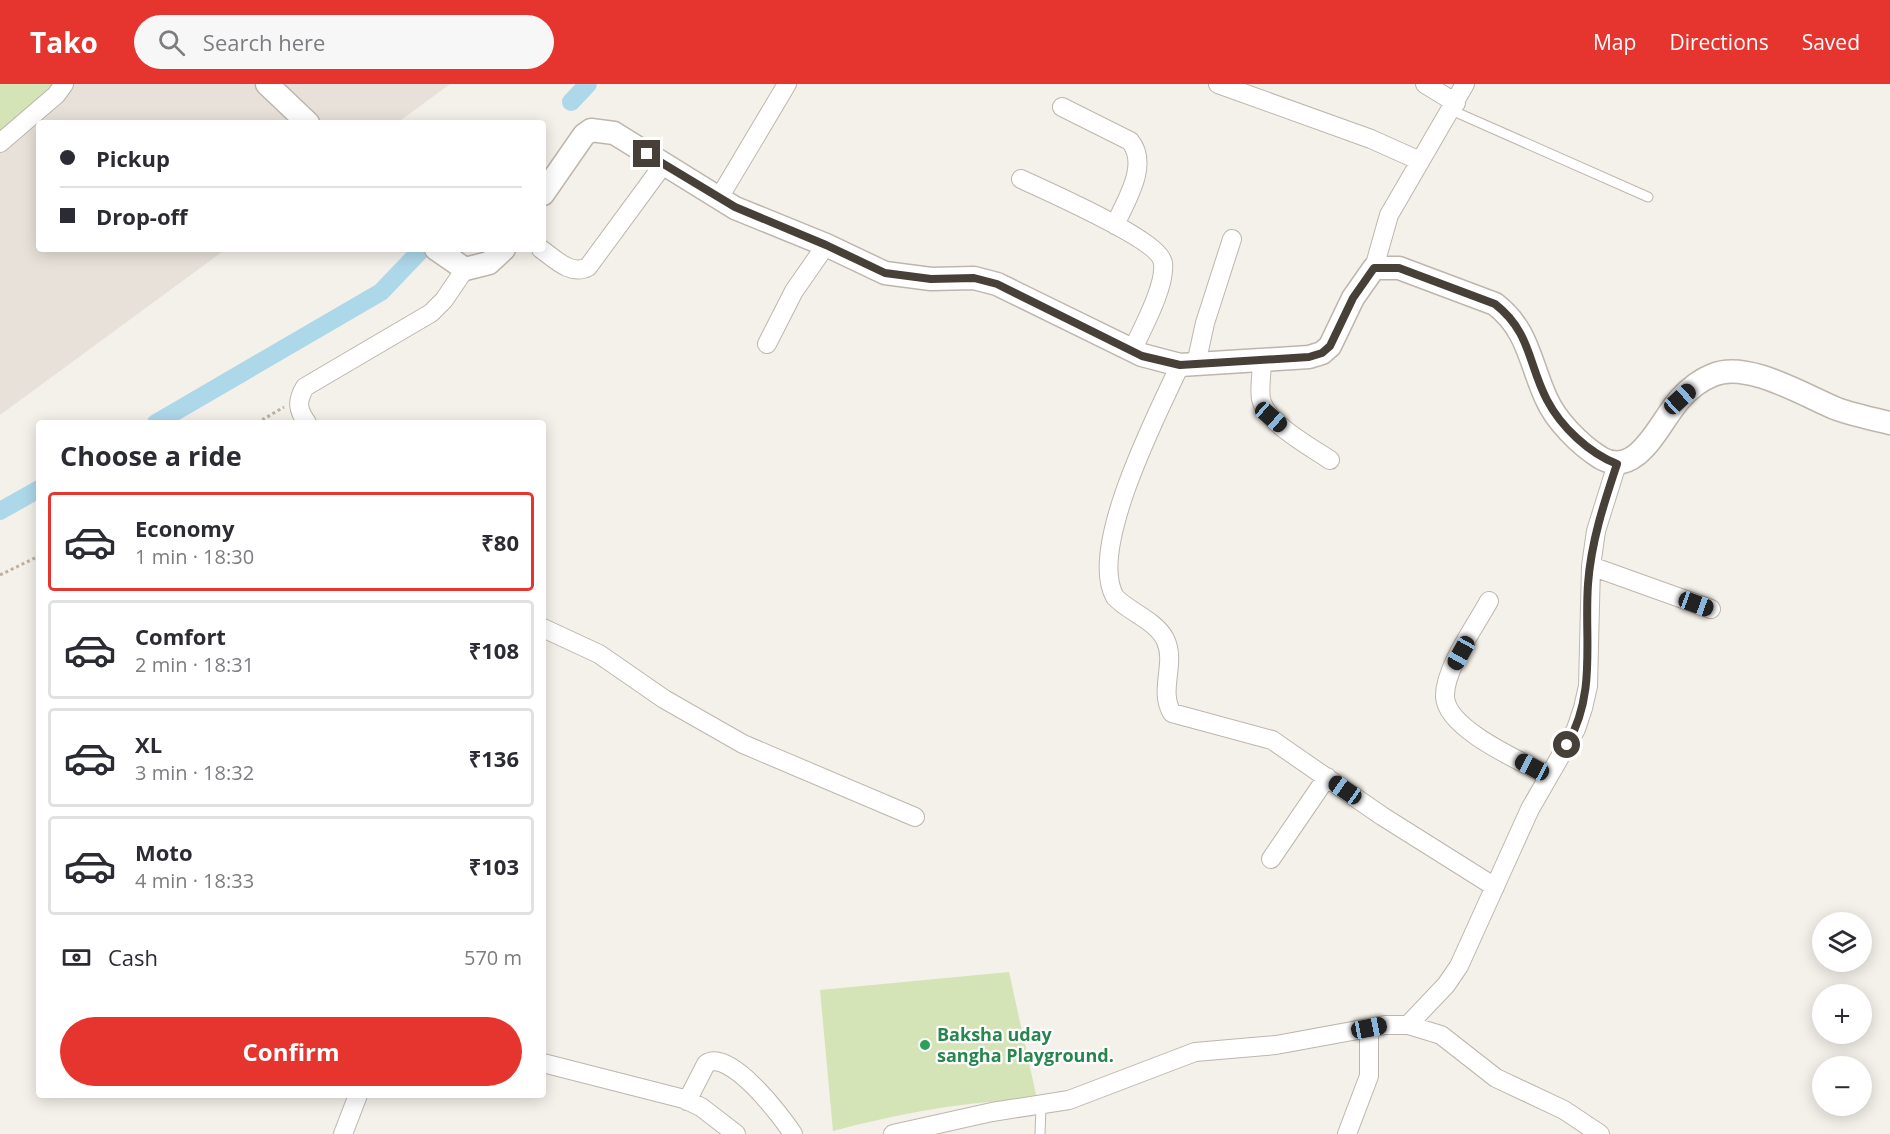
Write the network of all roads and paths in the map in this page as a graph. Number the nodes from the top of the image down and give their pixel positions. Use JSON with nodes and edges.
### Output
{"nodes":[{"id":1,"x":64,"y":84,"type":"edge"},
{"id":2,"x":267,"y":84,"type":"edge"},
{"id":3,"x":787,"y":84,"type":"edge"},
{"id":4,"x":1218,"y":84,"type":"edge"},
{"id":5,"x":1425,"y":84,"type":"edge"},
{"id":6,"x":1466,"y":84,"type":"edge"},
{"id":7,"x":1062,"y":107,"type":"dead end"},
{"id":8,"x":1454,"y":107,"type":"junction"},
{"id":9,"x":305,"y":120,"type":"edge"},
{"id":10,"x":0,"y":143,"type":"edge"},
{"id":11,"x":1420,"y":162,"type":"junction"},
{"id":12,"x":663,"y":165,"type":"junction"},
{"id":13,"x":1021,"y":179,"type":"dead end"},
{"id":14,"x":546,"y":190,"type":"edge"},
{"id":15,"x":1648,"y":197,"type":"dead end"},
{"id":16,"x":719,"y":198,"type":"junction"},
{"id":17,"x":1114,"y":225,"type":"junction"},
{"id":18,"x":1232,"y":239,"type":"dead end"},
{"id":19,"x":826,"y":245,"type":"junction"},
{"id":20,"x":501,"y":252,"type":"edge"},
{"id":21,"x":546,"y":252,"type":"edge"},
{"id":22,"x":451,"y":260,"type":"edge"},
{"id":23,"x":1374,"y":268,"type":"junction"},
{"id":24,"x":767,"y":344,"type":"dead end"},
{"id":25,"x":1132,"y":351,"type":"junction"},
{"id":26,"x":1262,"y":361,"type":"junction"},
{"id":27,"x":1188,"y":365,"type":"junction"},
{"id":28,"x":298,"y":398,"type":"junction"},
{"id":29,"x":262,"y":420,"type":"edge"},
{"id":30,"x":305,"y":420,"type":"edge"},
{"id":31,"x":1890,"y":423,"type":"edge"},
{"id":32,"x":1330,"y":460,"type":"dead end"},
{"id":33,"x":1617,"y":464,"type":"junction"},
{"id":34,"x":36,"y":557,"type":"edge"},
{"id":35,"x":1591,"y":566,"type":"junction"},
{"id":36,"x":0,"y":575,"type":"edge"},
{"id":37,"x":1489,"y":601,"type":"dead end"},
{"id":38,"x":1711,"y":609,"type":"dead end"},
{"id":39,"x":546,"y":629,"type":"edge"},
{"id":40,"x":1549,"y":776,"type":"junction"},
{"id":41,"x":1327,"y":777,"type":"junction"},
{"id":42,"x":915,"y":817,"type":"dead end"},
{"id":43,"x":1271,"y":859,"type":"dead end"},
{"id":44,"x":1495,"y":887,"type":"junction"},
{"id":45,"x":1408,"y":1025,"type":"junction"},
{"id":46,"x":1369,"y":1028,"type":"junction"},
{"id":47,"x":546,"y":1065,"type":"edge"},
{"id":48,"x":357,"y":1098,"type":"edge"},
{"id":49,"x":687,"y":1101,"type":"junction"},
{"id":50,"x":1041,"y":1107,"type":"junction"},
{"id":51,"x":343,"y":1134,"type":"edge"},
{"id":52,"x":736,"y":1134,"type":"edge"},
{"id":53,"x":793,"y":1134,"type":"edge"},
{"id":54,"x":893,"y":1134,"type":"edge"},
{"id":55,"x":1040,"y":1134,"type":"edge"},
{"id":56,"x":1347,"y":1134,"type":"edge"},
{"id":57,"x":1600,"y":1134,"type":"edge"}],
"edges":[{"from":1,"to":10,"type":"street"},
{"from":2,"to":9,"type":"street"},
{"from":3,"to":16,"type":"street"},
{"from":4,"to":11,"type":"street"},
{"from":5,"to":8,"type":"street"},
{"from":6,"to":8,"type":"street"},
{"from":7,"to":17,"type":"street"},
{"from":8,"to":11,"type":"street"},
{"from":8,"to":15,"type":"lane"},
{"from":11,"to":23,"type":"street"},
{"from":12,"to":14,"type":"street"},
{"from":12,"to":16,"type":"street"},
{"from":12,"to":21,"type":"street"},
{"from":13,"to":17,"type":"street"},
{"from":16,"to":19,"type":"street"},
{"from":17,"to":25,"type":"street"},
{"from":18,"to":27,"type":"street"},
{"from":19,"to":24,"type":"street"},
{"from":19,"to":25,"type":"street"},
{"from":20,"to":22,"type":"street"},
{"from":22,"to":28,"type":"street"},
{"from":23,"to":26,"type":"street"},
{"from":23,"to":33,"type":"street"},
{"from":25,"to":27,"type":"street"},
{"from":26,"to":27,"type":"street"},
{"from":26,"to":32,"type":"street"},
{"from":27,"to":41,"type":"street"},
{"from":28,"to":29,"type":"path"},
{"from":28,"to":30,"type":"street"},
{"from":31,"to":33,"type":"street"},
{"from":33,"to":35,"type":"street"},
{"from":34,"to":36,"type":"path"},
{"from":35,"to":38,"type":"street"},
{"from":35,"to":40,"type":"street"},
{"from":37,"to":40,"type":"street"},
{"from":39,"to":42,"type":"street"},
{"from":40,"to":44,"type":"street"},
{"from":41,"to":43,"type":"street"},
{"from":41,"to":44,"type":"street"},
{"from":44,"to":45,"type":"street"},
{"from":45,"to":46,"type":"street"},
{"from":45,"to":57,"type":"street"},
{"from":46,"to":50,"type":"street"},
{"from":46,"to":56,"type":"street"},
{"from":47,"to":49,"type":"street"},
{"from":48,"to":51,"type":"street"},
{"from":49,"to":52,"type":"street"},
{"from":49,"to":53,"type":"street"},
{"from":50,"to":54,"type":"street"},
{"from":50,"to":55,"type":"lane"}]}
